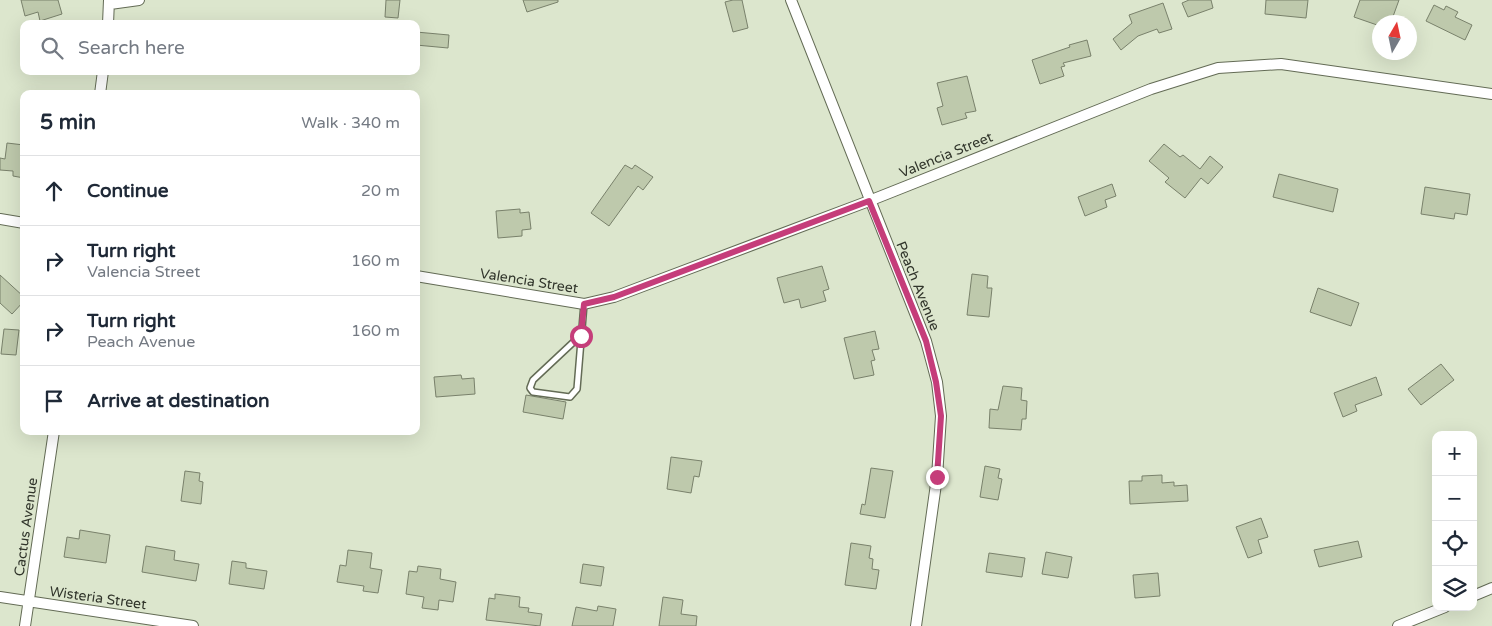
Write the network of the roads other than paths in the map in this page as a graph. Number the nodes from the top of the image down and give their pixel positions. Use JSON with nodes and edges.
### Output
{"nodes":[{"id":1,"x":138,"y":0,"type":"edge"},
{"id":2,"x":791,"y":0,"type":"edge"},
{"id":3,"x":110,"y":2,"type":"edge"},
{"id":4,"x":108,"y":20,"type":"edge"},
{"id":5,"x":102,"y":75,"type":"edge"},
{"id":6,"x":101,"y":90,"type":"edge"},
{"id":7,"x":1492,"y":94,"type":"edge"},
{"id":8,"x":869,"y":201,"type":"junction"},
{"id":9,"x":0,"y":220,"type":"edge"},
{"id":10,"x":20,"y":222,"type":"edge"},
{"id":11,"x":420,"y":277,"type":"edge"},
{"id":12,"x":584,"y":304,"type":"junction"},
{"id":13,"x":581,"y":336,"type":"junction"},
{"id":14,"x":53,"y":435,"type":"edge"},
{"id":15,"x":1492,"y":588,"type":"edge"},
{"id":16,"x":1477,"y":594,"type":"edge"},
{"id":17,"x":0,"y":597,"type":"edge"},
{"id":18,"x":29,"y":602,"type":"junction"},
{"id":19,"x":1435,"y":611,"type":"edge"},
{"id":20,"x":25,"y":626,"type":"edge"},
{"id":21,"x":193,"y":626,"type":"edge"},
{"id":22,"x":916,"y":626,"type":"edge"},
{"id":23,"x":1398,"y":626,"type":"edge"}],
"edges":[{"from":1,"to":3,"type":"street"},
{"from":2,"to":8,"type":"street","name":"Peach Avenue"},
{"from":3,"to":4,"type":"street"},
{"from":5,"to":6,"type":"street"},
{"from":7,"to":8,"type":"street","name":"Valencia Street"},
{"from":8,"to":12,"type":"street","name":"Valencia Street"},
{"from":8,"to":22,"type":"street","name":"Peach Avenue"},
{"from":9,"to":10,"type":"street"},
{"from":11,"to":12,"type":"street","name":"Valencia Street"},
{"from":12,"to":13,"type":"lane"},
{"from":13,"to":13,"type":"lane"},
{"from":14,"to":18,"type":"street","name":"Cactus Avenue"},
{"from":15,"to":16,"type":"street"},
{"from":17,"to":18,"type":"street","name":"Wisteria Street"},
{"from":18,"to":20,"type":"street","name":"Cactus Avenue"},
{"from":18,"to":21,"type":"street","name":"Wisteria Street"},
{"from":19,"to":23,"type":"street"}]}
